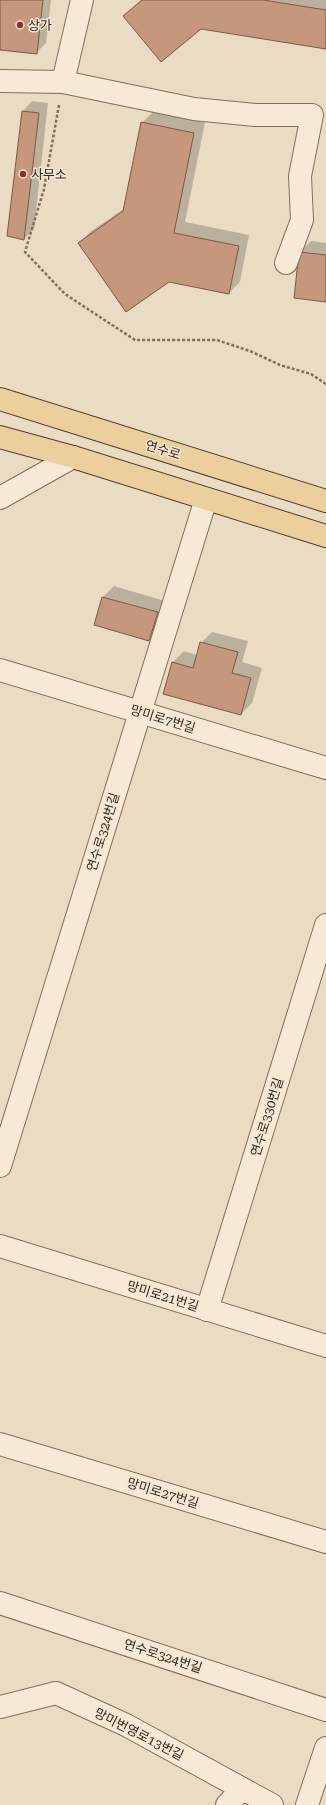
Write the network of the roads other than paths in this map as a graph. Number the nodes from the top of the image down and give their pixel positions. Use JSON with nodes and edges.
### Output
{"nodes":[{"id":1,"x":82,"y":0,"type":"edge"},
{"id":2,"x":0,"y":81,"type":"edge"},
{"id":3,"x":63,"y":82,"type":"junction"},
{"id":4,"x":319,"y":114,"type":"edge"},
{"id":5,"x":286,"y":264,"type":"dead end"},
{"id":6,"x":0,"y":399,"type":"edge"},
{"id":7,"x":0,"y":437,"type":"edge"},
{"id":8,"x":73,"y":457,"type":"junction"},
{"id":9,"x":0,"y":498,"type":"edge"},
{"id":10,"x":206,"y":498,"type":"junction"},
{"id":11,"x":326,"y":501,"type":"edge"},
{"id":12,"x":326,"y":536,"type":"edge"},
{"id":13,"x":0,"y":670,"type":"edge"},
{"id":14,"x":140,"y":712,"type":"junction"},
{"id":15,"x":326,"y":768,"type":"edge"},
{"id":16,"x":326,"y":925,"type":"edge"},
{"id":17,"x":0,"y":1166,"type":"edge"},
{"id":18,"x":0,"y":1246,"type":"edge"},
{"id":19,"x":207,"y":1310,"type":"junction"},
{"id":20,"x":326,"y":1346,"type":"edge"},
{"id":21,"x":0,"y":1444,"type":"edge"},
{"id":22,"x":326,"y":1542,"type":"edge"},
{"id":23,"x":0,"y":1602,"type":"edge"},
{"id":24,"x":0,"y":1707,"type":"edge"},
{"id":25,"x":326,"y":1710,"type":"edge"},
{"id":26,"x":326,"y":1748,"type":"edge"},
{"id":27,"x":242,"y":1789,"type":"junction"},
{"id":28,"x":227,"y":1805,"type":"edge"},
{"id":29,"x":272,"y":1805,"type":"edge"},
{"id":30,"x":307,"y":1805,"type":"edge"}],
"edges":[{"from":1,"to":3,"type":"street"},
{"from":2,"to":3,"type":"street"},
{"from":3,"to":4,"type":"street"},
{"from":4,"to":5,"type":"street"},
{"from":6,"to":11,"type":"main road","name":"연수로"},
{"from":7,"to":8,"type":"main road"},
{"from":8,"to":9,"type":"street"},
{"from":8,"to":10,"type":"main road"},
{"from":10,"to":12,"type":"main road"},
{"from":10,"to":14,"type":"street","name":"연수로324번길"},
{"from":13,"to":14,"type":"street","name":"망미로7번길"},
{"from":14,"to":15,"type":"street","name":"망미로7번길"},
{"from":14,"to":17,"type":"street","name":"연수로324번길"},
{"from":16,"to":19,"type":"street","name":"연수로330번길"},
{"from":18,"to":19,"type":"street","name":"망미로21번길"},
{"from":19,"to":20,"type":"street","name":"망미로21번길"},
{"from":21,"to":22,"type":"street","name":"망미로27번길"},
{"from":23,"to":25,"type":"street","name":"연수로324번길"},
{"from":24,"to":27,"type":"street","name":"망미번영로13번길"},
{"from":26,"to":30,"type":"street"},
{"from":27,"to":28,"type":"street"},
{"from":27,"to":29,"type":"street","name":"망미번영로13번길"}]}
